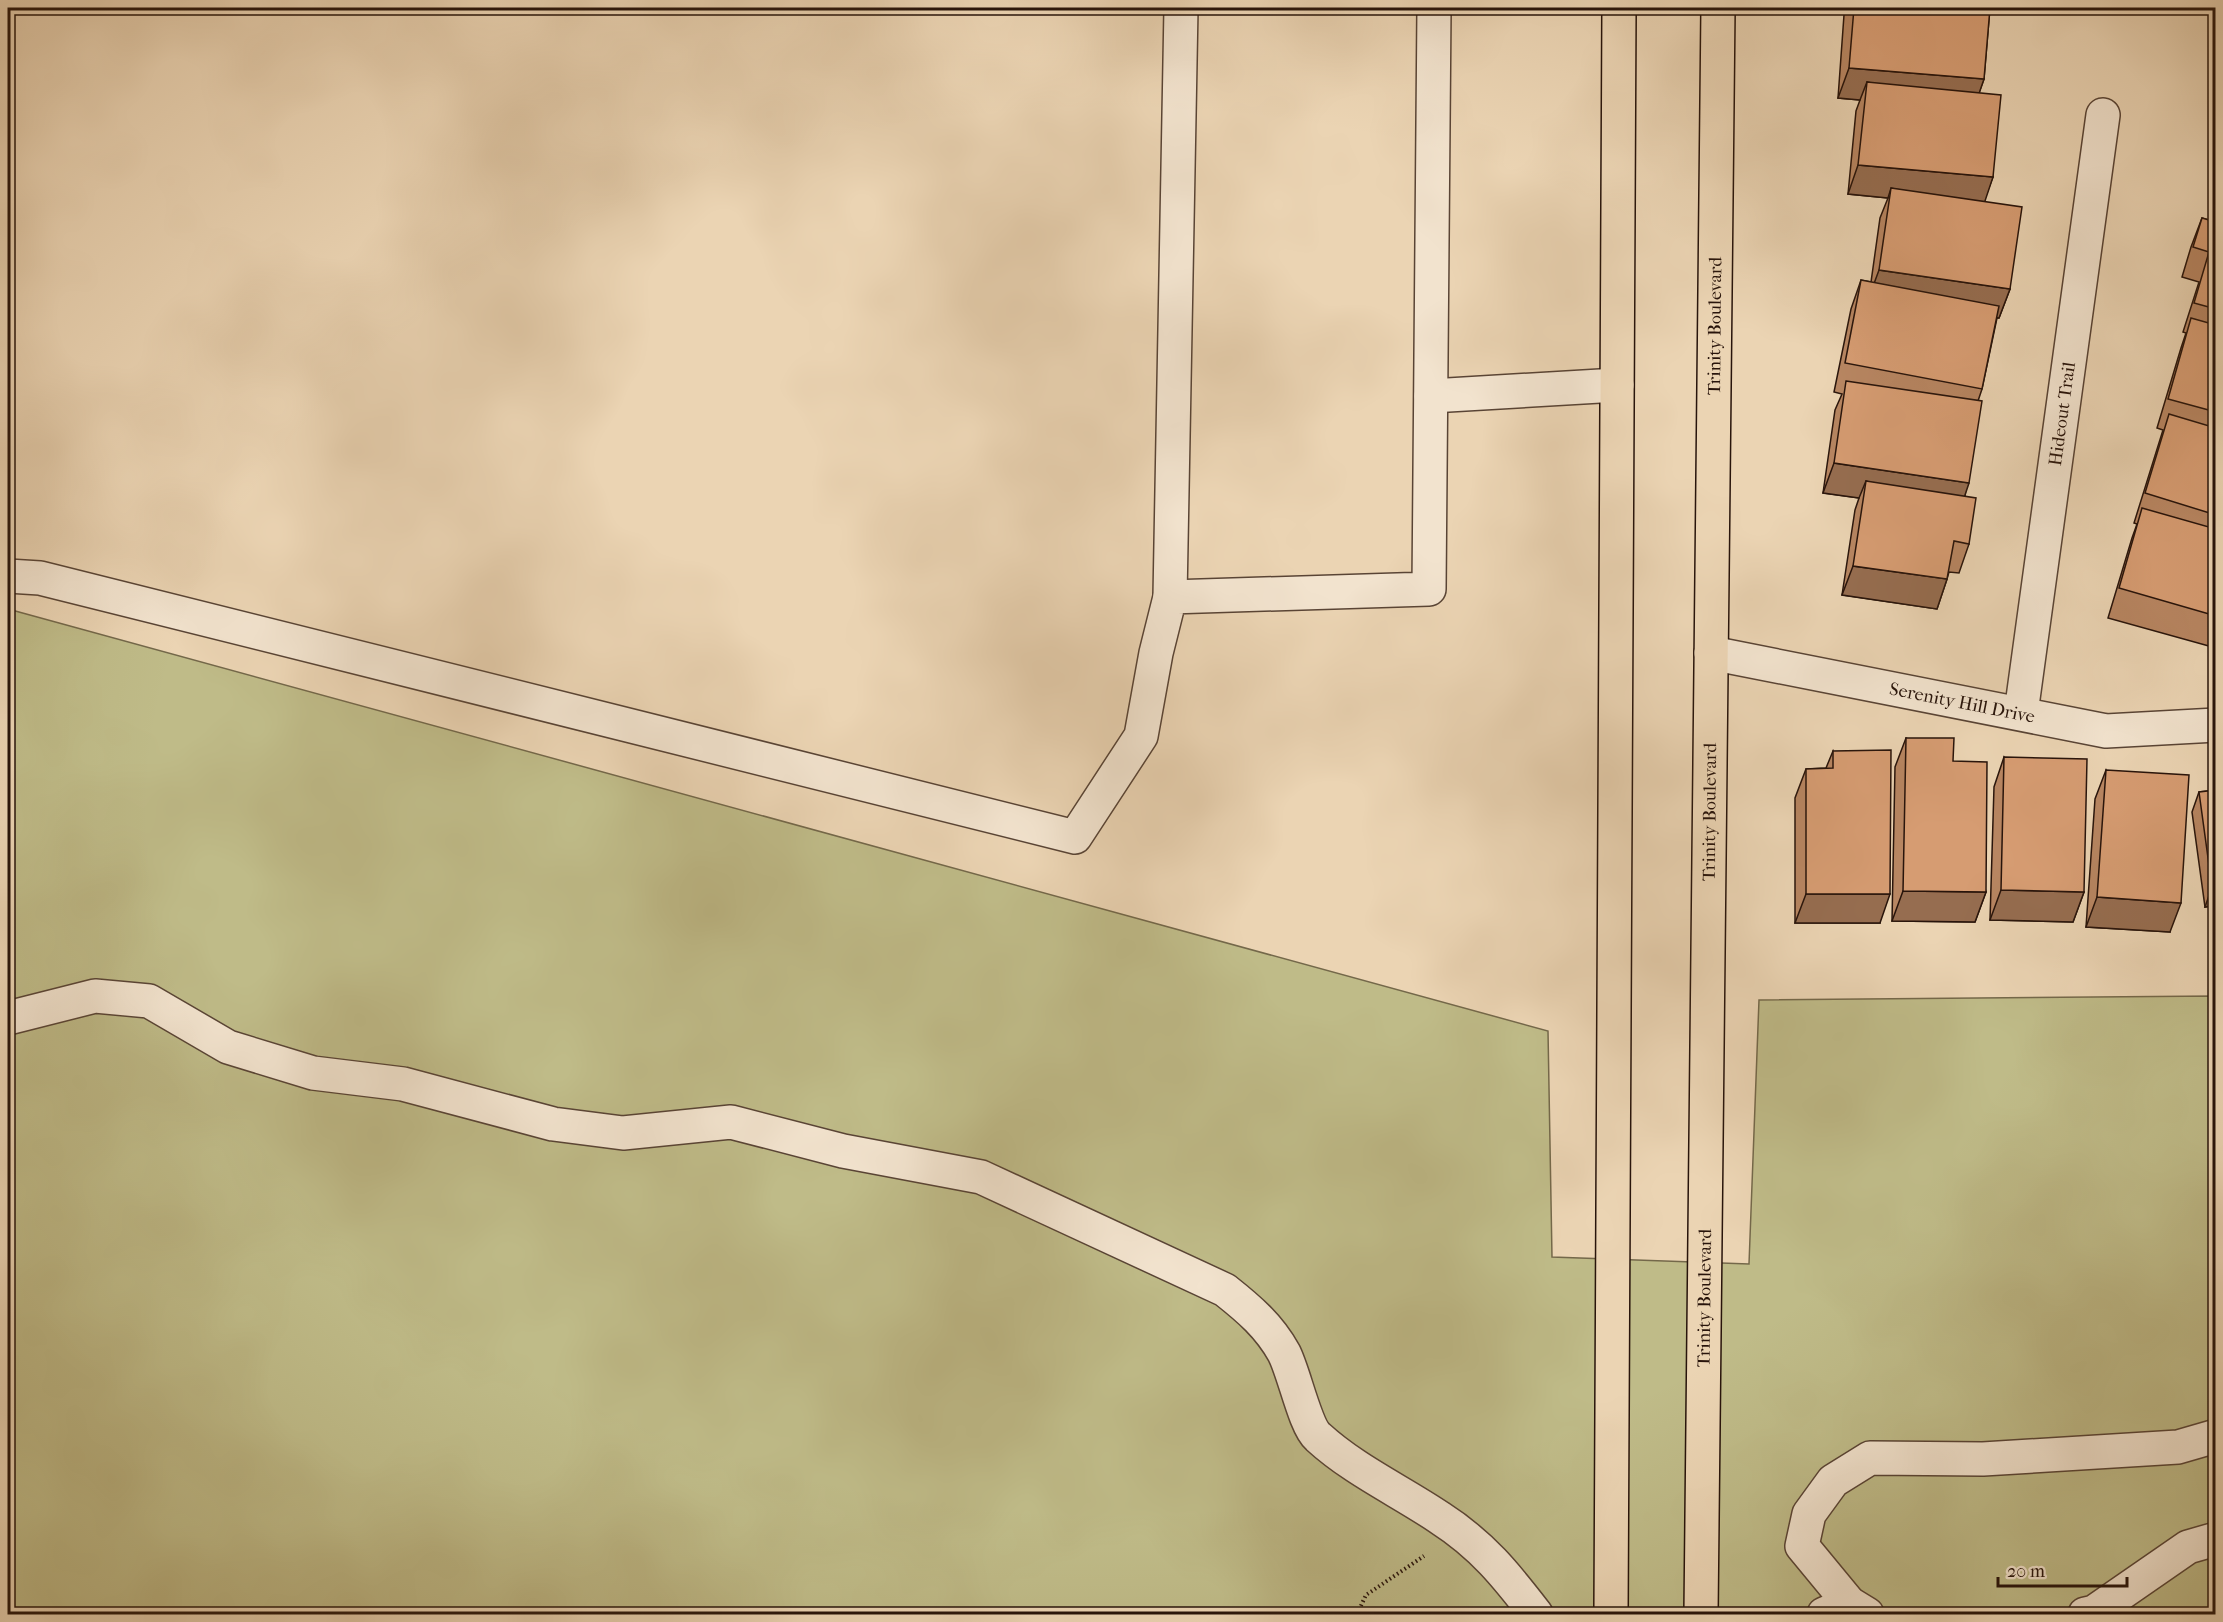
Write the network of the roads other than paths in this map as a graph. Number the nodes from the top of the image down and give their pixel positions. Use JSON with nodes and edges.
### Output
{"nodes":[{"id":1,"x":1181,"y":8,"type":"edge"},
{"id":2,"x":1434,"y":8,"type":"edge"},
{"id":3,"x":1619,"y":8,"type":"edge"},
{"id":4,"x":1718,"y":8,"type":"edge"},
{"id":5,"x":2103,"y":115,"type":"dead end"},
{"id":6,"x":1617,"y":385,"type":"junction"},
{"id":7,"x":1431,"y":396,"type":"junction"},
{"id":8,"x":8,"y":576,"type":"edge"},
{"id":9,"x":1170,"y":597,"type":"junction"},
{"id":10,"x":1711,"y":653,"type":"junction"},
{"id":11,"x":2021,"y":713,"type":"junction"},
{"id":12,"x":2216,"y":725,"type":"edge"},
{"id":13,"x":8,"y":1018,"type":"edge"},
{"id":14,"x":2216,"y":1436,"type":"edge"},
{"id":15,"x":2216,"y":1539,"type":"edge"},
{"id":16,"x":1847,"y":1611,"type":"edge"},
{"id":17,"x":1536,"y":1614,"type":"edge"},
{"id":18,"x":1611,"y":1614,"type":"edge"},
{"id":19,"x":1701,"y":1614,"type":"edge"},
{"id":20,"x":2085,"y":1614,"type":"edge"}],
"edges":[{"from":1,"to":9,"type":"street"},
{"from":2,"to":7,"type":"street"},
{"from":3,"to":6,"type":"main road"},
{"from":4,"to":10,"type":"main road","name":"Trinity Boulevard"},
{"from":5,"to":11,"type":"street","name":"Hideout Trail"},
{"from":6,"to":7,"type":"street"},
{"from":6,"to":18,"type":"main road"},
{"from":7,"to":9,"type":"street"},
{"from":8,"to":9,"type":"street"},
{"from":10,"to":11,"type":"street","name":"Serenity Hill Drive"},
{"from":10,"to":19,"type":"main road","name":"Trinity Boulevard"},
{"from":11,"to":12,"type":"street","name":"Serenity Hill Drive"},
{"from":13,"to":17,"type":"street"},
{"from":14,"to":16,"type":"street"},
{"from":15,"to":20,"type":"street"}]}
